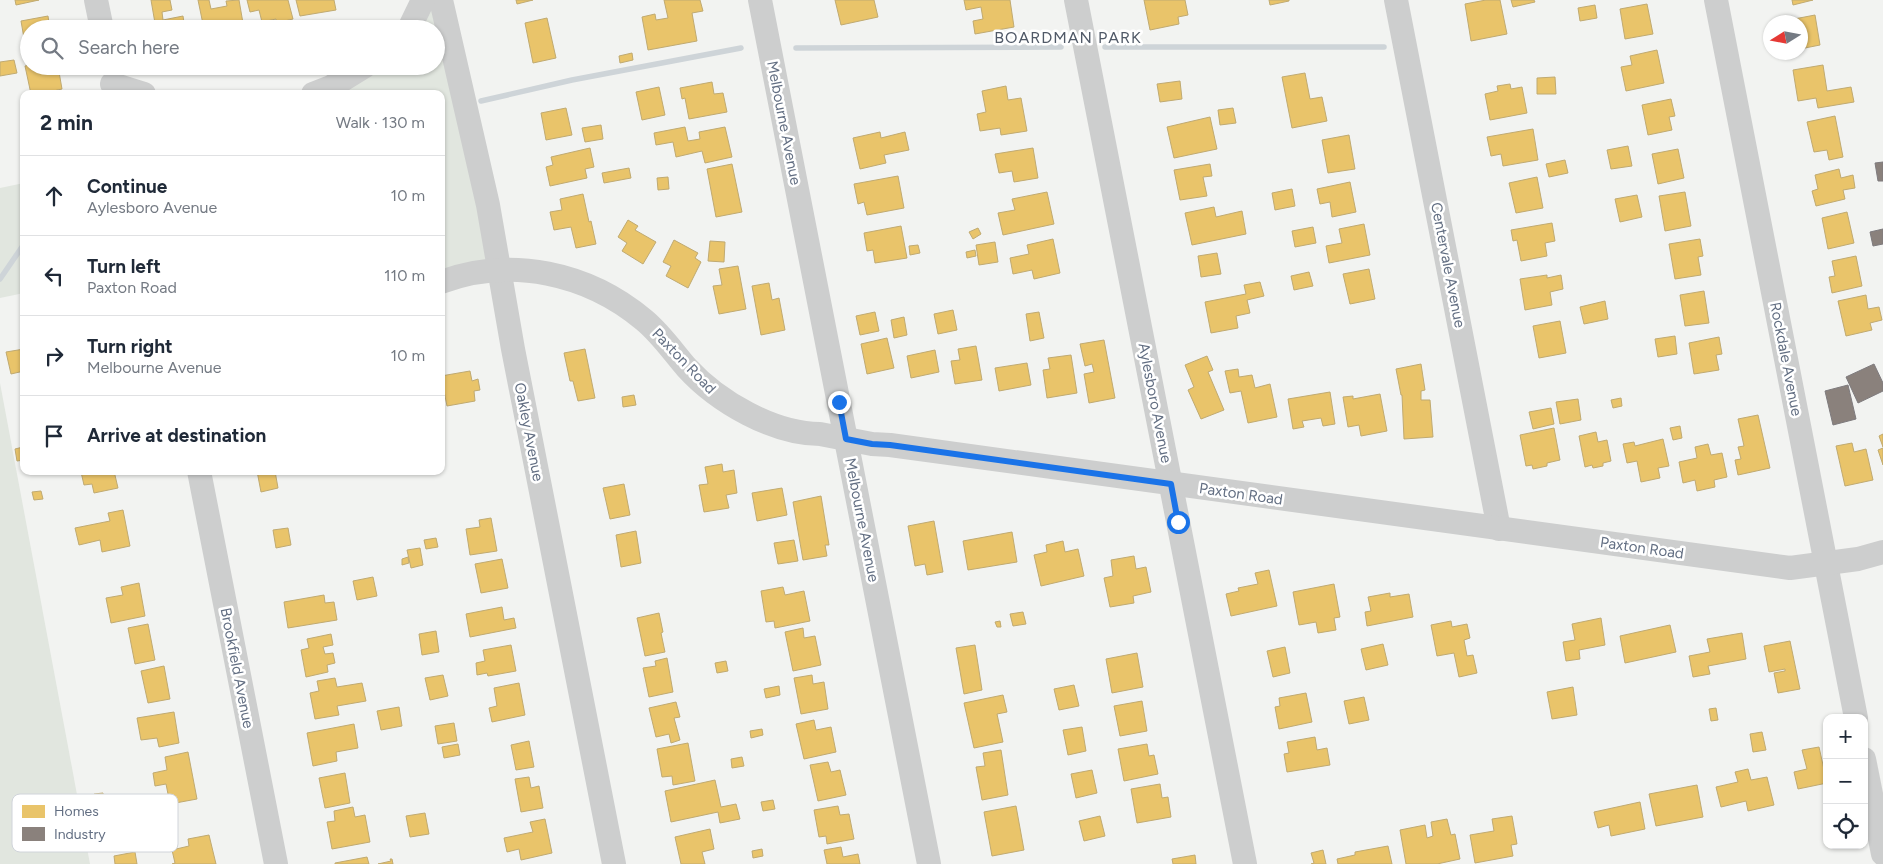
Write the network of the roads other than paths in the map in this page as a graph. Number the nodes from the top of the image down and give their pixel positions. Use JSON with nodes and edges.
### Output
{"nodes":[{"id":1,"x":96,"y":0,"type":"edge"},
{"id":2,"x":423,"y":0,"type":"edge"},
{"id":3,"x":441,"y":0,"type":"edge"},
{"id":4,"x":760,"y":0,"type":"edge"},
{"id":5,"x":1076,"y":0,"type":"edge"},
{"id":6,"x":1396,"y":0,"type":"edge"},
{"id":7,"x":1716,"y":0,"type":"edge"},
{"id":8,"x":100,"y":20,"type":"edge"},
{"id":9,"x":413,"y":20,"type":"edge"},
{"id":10,"x":442,"y":20,"type":"edge"},
{"id":11,"x":445,"y":47,"type":"edge"},
{"id":12,"x":350,"y":75,"type":"edge"},
{"id":13,"x":112,"y":81,"type":"edge"},
{"id":14,"x":134,"y":90,"type":"edge"},
{"id":15,"x":322,"y":90,"type":"edge"},
{"id":16,"x":500,"y":272,"type":"junction"},
{"id":17,"x":445,"y":281,"type":"edge"},
{"id":18,"x":846,"y":439,"type":"junction"},
{"id":19,"x":200,"y":475,"type":"edge"},
{"id":20,"x":1171,"y":484,"type":"junction"},
{"id":21,"x":1500,"y":529,"type":"junction"},
{"id":22,"x":1883,"y":552,"type":"edge"},
{"id":23,"x":1826,"y":564,"type":"junction"},
{"id":24,"x":1855,"y":714,"type":"edge"},
{"id":25,"x":1868,"y":779,"type":"edge"},
{"id":26,"x":1883,"y":854,"type":"edge"},
{"id":27,"x":276,"y":864,"type":"edge"},
{"id":28,"x":614,"y":864,"type":"edge"},
{"id":29,"x":929,"y":864,"type":"edge"},
{"id":30,"x":1245,"y":864,"type":"edge"}],
"edges":[{"from":1,"to":8,"type":"street"},
{"from":2,"to":9,"type":"street"},
{"from":3,"to":10,"type":"street","name":"Oakley Avenue"},
{"from":4,"to":18,"type":"street","name":"Melbourne Avenue"},
{"from":5,"to":20,"type":"street","name":"Aylesboro Avenue"},
{"from":6,"to":21,"type":"street","name":"Centervale Avenue"},
{"from":7,"to":23,"type":"street","name":"Rockdale Avenue"},
{"from":11,"to":16,"type":"street","name":"Oakley Avenue"},
{"from":12,"to":15,"type":"street"},
{"from":13,"to":14,"type":"street"},
{"from":16,"to":17,"type":"street","name":"Paxton Road"},
{"from":16,"to":18,"type":"street","name":"Paxton Road"},
{"from":16,"to":28,"type":"street","name":"Oakley Avenue"},
{"from":18,"to":20,"type":"street","name":"Paxton Road"},
{"from":18,"to":29,"type":"street","name":"Melbourne Avenue"},
{"from":19,"to":27,"type":"street","name":"Brookfield Avenue"},
{"from":20,"to":21,"type":"street","name":"Paxton Road"},
{"from":20,"to":30,"type":"street","name":"Aylesboro Avenue"},
{"from":21,"to":23,"type":"street","name":"Paxton Road"},
{"from":22,"to":23,"type":"street","name":"Paxton Road"},
{"from":23,"to":24,"type":"street","name":"Rockdale Avenue"},
{"from":25,"to":26,"type":"street"}]}
